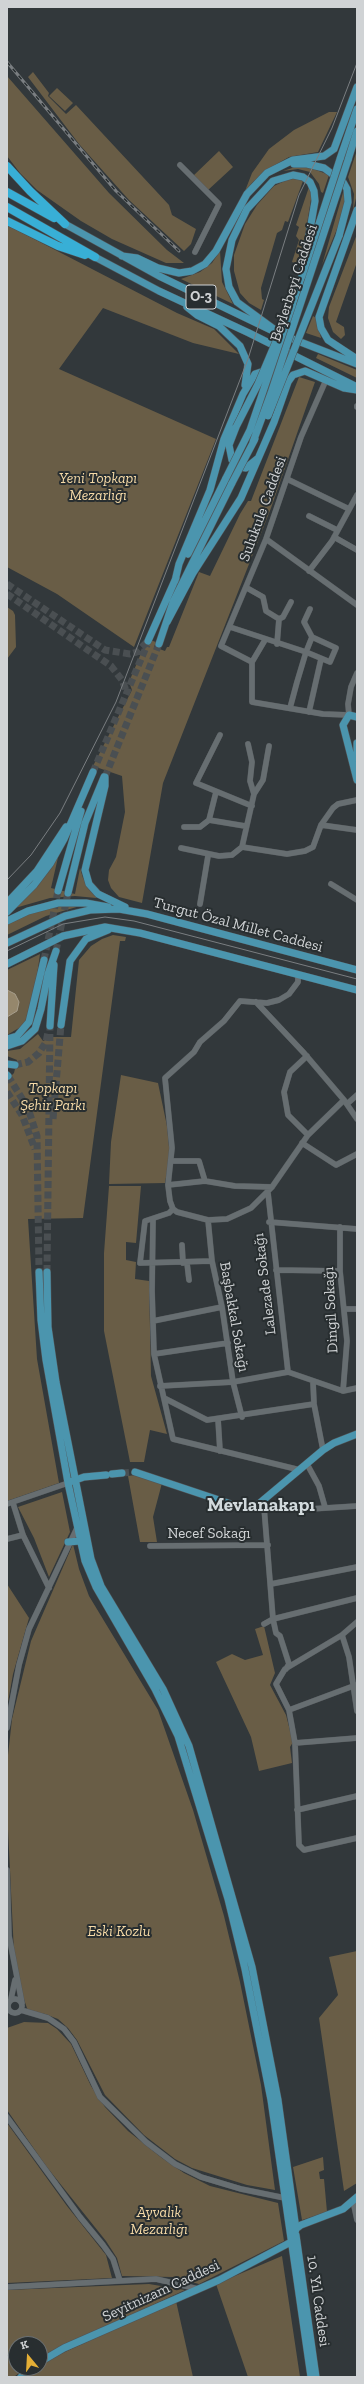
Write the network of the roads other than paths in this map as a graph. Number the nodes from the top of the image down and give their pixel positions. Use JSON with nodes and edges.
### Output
{"nodes":[{"id":1,"x":357,"y":87,"type":"edge"},
{"id":2,"x":357,"y":109,"type":"edge"},
{"id":3,"x":357,"y":131,"type":"edge"},
{"id":4,"x":344,"y":159,"type":"junction"},
{"id":5,"x":180,"y":165,"type":"dead end"},
{"id":6,"x":7,"y":166,"type":"edge"},
{"id":7,"x":259,"y":180,"type":"junction"},
{"id":8,"x":7,"y":186,"type":"edge"},
{"id":9,"x":7,"y":192,"type":"edge"},
{"id":10,"x":31,"y":205,"type":"junction"},
{"id":11,"x":7,"y":207,"type":"edge"},
{"id":12,"x":357,"y":210,"type":"edge"},
{"id":13,"x":7,"y":221,"type":"edge"},
{"id":14,"x":65,"y":224,"type":"junction"},
{"id":15,"x":195,"y":252,"type":"dead end"},
{"id":16,"x":122,"y":256,"type":"junction"},
{"id":17,"x":95,"y":257,"type":"junction"},
{"id":18,"x":302,"y":276,"type":"junction"},
{"id":19,"x":183,"y":302,"type":"junction"},
{"id":20,"x":292,"y":306,"type":"junction"},
{"id":21,"x":282,"y":335,"type":"junction"},
{"id":22,"x":357,"y":359,"type":"edge"},
{"id":23,"x":357,"y":364,"type":"edge"},
{"id":24,"x":326,"y":380,"type":"junction"},
{"id":25,"x":357,"y":387,"type":"edge"},
{"id":26,"x":357,"y":390,"type":"edge"},
{"id":27,"x":284,"y":392,"type":"junction"},
{"id":28,"x":243,"y":394,"type":"junction"},
{"id":29,"x":253,"y":442,"type":"junction"},
{"id":30,"x":260,"y":454,"type":"junction"},
{"id":31,"x":287,"y":479,"type":"junction"},
{"id":32,"x":229,"y":480,"type":"junction"},
{"id":33,"x":357,"y":495,"type":"edge"},
{"id":34,"x":349,"y":509,"type":"junction"},
{"id":35,"x":309,"y":516,"type":"dead end"},
{"id":36,"x":337,"y":530,"type":"junction"},
{"id":37,"x":334,"y":537,"type":"junction"},
{"id":38,"x":266,"y":539,"type":"junction"},
{"id":39,"x":357,"y":550,"type":"edge"},
{"id":40,"x":309,"y":571,"type":"junction"},
{"id":41,"x":175,"y":581,"type":"junction"},
{"id":42,"x":247,"y":588,"type":"junction"},
{"id":43,"x":291,"y":602,"type":"dead end"},
{"id":44,"x":357,"y":605,"type":"edge"},
{"id":45,"x":310,"y":609,"type":"dead end"},
{"id":46,"x":279,"y":619,"type":"junction"},
{"id":47,"x":167,"y":622,"type":"junction"},
{"id":48,"x":230,"y":627,"type":"junction"},
{"id":49,"x":312,"y":637,"type":"junction"},
{"id":50,"x":265,"y":640,"type":"junction"},
{"id":51,"x":148,"y":641,"type":"tunnel mouth"},
{"id":52,"x":159,"y":644,"type":"tunnel mouth"},
{"id":53,"x":277,"y":644,"type":"junction"},
{"id":54,"x":306,"y":652,"type":"junction"},
{"id":55,"x":321,"y":659,"type":"junction"},
{"id":56,"x":252,"y":662,"type":"junction"},
{"id":57,"x":357,"y":673,"type":"edge"},
{"id":58,"x":290,"y":708,"type":"junction"},
{"id":59,"x":309,"y":712,"type":"junction"},
{"id":60,"x":354,"y":716,"type":"edge"},
{"id":61,"x":220,"y":735,"type":"dead end"},
{"id":62,"x":357,"y":743,"type":"edge"},
{"id":63,"x":248,"y":744,"type":"dead end"},
{"id":64,"x":269,"y":746,"type":"dead end"},
{"id":65,"x":357,"y":758,"type":"edge"},
{"id":66,"x":357,"y":780,"type":"edge"},
{"id":67,"x":216,"y":792,"type":"junction"},
{"id":68,"x":254,"y":794,"type":"junction"},
{"id":69,"x":357,"y":800,"type":"edge"},
{"id":70,"x":252,"y":806,"type":"junction"},
{"id":71,"x":75,"y":813,"type":"junction"},
{"id":72,"x":209,"y":820,"type":"junction"},
{"id":73,"x":321,"y":825,"type":"junction"},
{"id":74,"x":245,"y":826,"type":"junction"},
{"id":75,"x":184,"y":827,"type":"dead end"},
{"id":76,"x":357,"y":830,"type":"edge"},
{"id":77,"x":242,"y":847,"type":"junction"},
{"id":78,"x":181,"y":848,"type":"dead end"},
{"id":79,"x":208,"y":856,"type":"junction"},
{"id":80,"x":331,"y":884,"type":"dead end"},
{"id":81,"x":58,"y":891,"type":"tunnel mouth"},
{"id":82,"x":68,"y":893,"type":"tunnel mouth"},
{"id":83,"x":357,"y":900,"type":"edge"},
{"id":84,"x":7,"y":903,"type":"edge"},
{"id":85,"x":200,"y":904,"type":"dead end"},
{"id":86,"x":112,"y":909,"type":"junction"},
{"id":87,"x":134,"y":911,"type":"junction"},
{"id":88,"x":7,"y":912,"type":"edge"},
{"id":89,"x":7,"y":921,"type":"edge"},
{"id":90,"x":123,"y":929,"type":"junction"},
{"id":91,"x":7,"y":943,"type":"edge"},
{"id":92,"x":44,"y":960,"type":"tunnel mouth"},
{"id":93,"x":9,"y":964,"type":"edge"},
{"id":94,"x":357,"y":970,"type":"edge"},
{"id":95,"x":298,"y":976,"type":"junction"},
{"id":96,"x":357,"y":990,"type":"edge"},
{"id":97,"x":256,"y":1002,"type":"junction"},
{"id":98,"x":61,"y":1025,"type":"tunnel mouth"},
{"id":99,"x":50,"y":1026,"type":"tunnel mouth"},
{"id":100,"x":7,"y":1039,"type":"edge"},
{"id":101,"x":7,"y":1046,"type":"edge"},
{"id":102,"x":307,"y":1056,"type":"junction"},
{"id":103,"x":7,"y":1064,"type":"edge"},
{"id":104,"x":15,"y":1065,"type":"tunnel mouth"},
{"id":105,"x":357,"y":1095,"type":"edge"},
{"id":106,"x":346,"y":1102,"type":"junction"},
{"id":107,"x":357,"y":1119,"type":"edge"},
{"id":108,"x":308,"y":1135,"type":"junction"},
{"id":109,"x":302,"y":1143,"type":"junction"},
{"id":110,"x":357,"y":1154,"type":"edge"},
{"id":111,"x":172,"y":1161,"type":"junction"},
{"id":112,"x":205,"y":1181,"type":"junction"},
{"id":113,"x":168,"y":1185,"type":"junction"},
{"id":114,"x":272,"y":1188,"type":"junction"},
{"id":115,"x":268,"y":1193,"type":"junction"},
{"id":116,"x":173,"y":1208,"type":"junction"},
{"id":117,"x":153,"y":1219,"type":"junction"},
{"id":118,"x":208,"y":1220,"type":"junction"},
{"id":119,"x":270,"y":1222,"type":"junction"},
{"id":120,"x":340,"y":1227,"type":"junction"},
{"id":121,"x":357,"y":1229,"type":"edge"},
{"id":122,"x":182,"y":1245,"type":"dead end"},
{"id":123,"x":212,"y":1261,"type":"junction"},
{"id":124,"x":185,"y":1263,"type":"junction"},
{"id":125,"x":152,"y":1264,"type":"junction"},
{"id":126,"x":276,"y":1270,"type":"junction"},
{"id":127,"x":340,"y":1271,"type":"junction"},
{"id":128,"x":43,"y":1272,"type":"tunnel mouth"},
{"id":129,"x":189,"y":1280,"type":"dead end"},
{"id":130,"x":222,"y":1307,"type":"junction"},
{"id":131,"x":344,"y":1309,"type":"junction"},
{"id":132,"x":357,"y":1309,"type":"edge"},
{"id":133,"x":153,"y":1321,"type":"junction"},
{"id":134,"x":228,"y":1343,"type":"junction"},
{"id":135,"x":154,"y":1354,"type":"junction"},
{"id":136,"x":288,"y":1372,"type":"junction"},
{"id":137,"x":233,"y":1382,"type":"junction"},
{"id":138,"x":313,"y":1382,"type":"junction"},
{"id":139,"x":160,"y":1386,"type":"junction"},
{"id":140,"x":357,"y":1388,"type":"edge"},
{"id":141,"x":343,"y":1391,"type":"junction"},
{"id":142,"x":164,"y":1398,"type":"junction"},
{"id":143,"x":314,"y":1404,"type":"junction"},
{"id":144,"x":242,"y":1416,"type":"junction"},
{"id":145,"x":218,"y":1419,"type":"junction"},
{"id":146,"x":357,"y":1434,"type":"edge"},
{"id":147,"x":323,"y":1450,"type":"junction"},
{"id":148,"x":220,"y":1451,"type":"junction"},
{"id":149,"x":307,"y":1464,"type":"junction"},
{"id":150,"x":300,"y":1470,"type":"junction"},
{"id":151,"x":135,"y":1472,"type":"tunnel mouth"},
{"id":152,"x":122,"y":1473,"type":"tunnel mouth"},
{"id":153,"x":71,"y":1482,"type":"junction"},
{"id":154,"x":10,"y":1503,"type":"edge"},
{"id":155,"x":357,"y":1506,"type":"edge"},
{"id":156,"x":255,"y":1507,"type":"junction"},
{"id":157,"x":264,"y":1507,"type":"junction"},
{"id":158,"x":325,"y":1507,"type":"junction"},
{"id":159,"x":79,"y":1525,"type":"junction"},
{"id":160,"x":24,"y":1535,"type":"junction"},
{"id":161,"x":7,"y":1539,"type":"edge"},
{"id":162,"x":80,"y":1540,"type":"junction"},
{"id":163,"x":68,"y":1542,"type":"junction"},
{"id":164,"x":268,"y":1545,"type":"junction"},
{"id":165,"x":150,"y":1546,"type":"dead end"},
{"id":166,"x":357,"y":1567,"type":"edge"},
{"id":167,"x":271,"y":1584,"type":"junction"},
{"id":168,"x":49,"y":1588,"type":"junction"},
{"id":169,"x":357,"y":1598,"type":"edge"},
{"id":170,"x":273,"y":1619,"type":"junction"},
{"id":171,"x":357,"y":1622,"type":"edge"},
{"id":172,"x":264,"y":1624,"type":"dead end"},
{"id":173,"x":342,"y":1634,"type":"junction"},
{"id":174,"x":286,"y":1669,"type":"junction"},
{"id":175,"x":355,"y":1685,"type":"edge"},
{"id":176,"x":289,"y":1710,"type":"junction"},
{"id":177,"x":357,"y":1711,"type":"edge"},
{"id":178,"x":7,"y":1728,"type":"edge"},
{"id":179,"x":357,"y":1738,"type":"edge"},
{"id":180,"x":295,"y":1743,"type":"junction"},
{"id":181,"x":357,"y":1796,"type":"edge"},
{"id":182,"x":297,"y":1810,"type":"junction"},
{"id":183,"x":357,"y":1838,"type":"edge"},
{"id":184,"x":7,"y":1870,"type":"edge"},
{"id":185,"x":15,"y":1975,"type":"junction"},
{"id":186,"x":8,"y":2003,"type":"edge"},
{"id":187,"x":22,"y":2003,"type":"junction"},
{"id":188,"x":21,"y":2010,"type":"junction"},
{"id":189,"x":10,"y":2014,"type":"edge"},
{"id":190,"x":7,"y":2117,"type":"edge"},
{"id":191,"x":285,"y":2198,"type":"junction"},
{"id":192,"x":355,"y":2199,"type":"edge"},
{"id":193,"x":357,"y":2220,"type":"edge"},
{"id":194,"x":292,"y":2235,"type":"junction"},
{"id":195,"x":120,"y":2281,"type":"junction"},
{"id":196,"x":7,"y":2287,"type":"edge"},
{"id":197,"x":198,"y":2289,"type":"junction"},
{"id":198,"x":48,"y":2357,"type":"edge"},
{"id":199,"x":311,"y":2377,"type":"edge"},
{"id":200,"x":316,"y":2377,"type":"edge"}],
"edges":[{"from":1,"to":7,"type":"main road"},
{"from":2,"to":4,"type":"main road","name":"Beylerbeyi Caddesi"},
{"from":3,"to":4,"type":"main road","name":"Beylerbeyi Caddesi"},
{"from":4,"to":18,"type":"main road","name":"Beylerbeyi Caddesi","bridge":true},
{"from":4,"to":29,"type":"main road","name":"Beylerbeyi Caddesi","bridge":true},
{"from":5,"to":15,"type":"street"},
{"from":6,"to":14,"type":"highway"},
{"from":7,"to":16,"type":"main road"},
{"from":7,"to":29,"type":"main road","bridge":true},
{"from":8,"to":10,"type":"highway"},
{"from":9,"to":10,"type":"highway","number":"O-3"},
{"from":10,"to":14,"type":"highway","number":"O-3"},
{"from":11,"to":17,"type":"highway","number":"O-3"},
{"from":12,"to":22,"type":"main road"},
{"from":13,"to":17,"type":"highway"},
{"from":14,"to":16,"type":"main road","number":"O-3"},
{"from":16,"to":21,"type":"main road","number":"O-3"},
{"from":17,"to":19,"type":"main road","number":"O-3"},
{"from":18,"to":20,"type":"main road","name":"Beylerbeyi Caddesi"},
{"from":18,"to":21,"type":"main road","bridge":true},
{"from":19,"to":25,"type":"main road"},
{"from":19,"to":28,"type":"main road"},
{"from":20,"to":30,"type":"main road","bridge":true},
{"from":20,"to":32,"type":"main road","bridge":true},
{"from":21,"to":23,"type":"main road","number":"O-3"},
{"from":24,"to":26,"type":"main road"},
{"from":24,"to":27,"type":"main road"},
{"from":24,"to":31,"type":"street","name":"Sulukule Caddesi"},
{"from":27,"to":28,"type":"main road"},
{"from":27,"to":30,"type":"main road"},
{"from":28,"to":41,"type":"main road"},
{"from":29,"to":32,"type":"main road","bridge":true},
{"from":30,"to":47,"type":"main road"},
{"from":31,"to":34,"type":"street"},
{"from":31,"to":38,"type":"street","name":"Sulukule Caddesi"},
{"from":32,"to":41,"type":"main road"},
{"from":32,"to":47,"type":"main road"},
{"from":33,"to":34,"type":"street"},
{"from":34,"to":36,"type":"street"},
{"from":35,"to":36,"type":"street"},
{"from":36,"to":37,"type":"street"},
{"from":37,"to":39,"type":"street"},
{"from":37,"to":40,"type":"street"},
{"from":38,"to":40,"type":"street"},
{"from":38,"to":42,"type":"street","name":"Sulukule Caddesi"},
{"from":40,"to":44,"type":"street"},
{"from":41,"to":51,"type":"main road"},
{"from":42,"to":46,"type":"street"},
{"from":42,"to":48,"type":"street","name":"Sulukule Caddesi"},
{"from":43,"to":46,"type":"street"},
{"from":45,"to":49,"type":"street"},
{"from":46,"to":53,"type":"street"},
{"from":47,"to":52,"type":"main road"},
{"from":48,"to":50,"type":"street"},
{"from":48,"to":56,"type":"street","name":"Sulukule Caddesi"},
{"from":49,"to":54,"type":"street"},
{"from":49,"to":55,"type":"street"},
{"from":50,"to":53,"type":"street"},
{"from":50,"to":56,"type":"street"},
{"from":53,"to":54,"type":"street"},
{"from":54,"to":55,"type":"street"},
{"from":54,"to":58,"type":"street"},
{"from":55,"to":59,"type":"street"},
{"from":56,"to":58,"type":"street"},
{"from":57,"to":60,"type":"street"},
{"from":58,"to":59,"type":"street"},
{"from":59,"to":60,"type":"street"},
{"from":60,"to":66,"type":"main road"},
{"from":61,"to":67,"type":"street"},
{"from":62,"to":65,"type":"main road"},
{"from":63,"to":68,"type":"street"},
{"from":64,"to":68,"type":"street"},
{"from":67,"to":70,"type":"street"},
{"from":67,"to":72,"type":"street"},
{"from":68,"to":70,"type":"street"},
{"from":69,"to":73,"type":"street"},
{"from":70,"to":74,"type":"street"},
{"from":71,"to":81,"type":"main road"},
{"from":71,"to":84,"type":"main road"},
{"from":71,"to":88,"type":"main road"},
{"from":72,"to":74,"type":"street"},
{"from":72,"to":75,"type":"street"},
{"from":73,"to":76,"type":"street"},
{"from":73,"to":77,"type":"street"},
{"from":74,"to":77,"type":"street"},
{"from":77,"to":79,"type":"street"},
{"from":78,"to":79,"type":"street"},
{"from":79,"to":85,"type":"street"},
{"from":80,"to":83,"type":"street"},
{"from":82,"to":87,"type":"main road"},
{"from":86,"to":87,"type":"main road","name":"Turgut Özal Millet Caddesi"},
{"from":86,"to":89,"type":"main road"},
{"from":86,"to":91,"type":"main road"},
{"from":87,"to":94,"type":"main road","name":"Turgut Özal Millet Caddesi"},
{"from":90,"to":93,"type":"main road"},
{"from":90,"to":95,"type":"main road"},
{"from":90,"to":98,"type":"main road"},
{"from":92,"to":100,"type":"main road"},
{"from":95,"to":96,"type":"main road"},
{"from":95,"to":97,"type":"street"},
{"from":97,"to":102,"type":"street"},
{"from":97,"to":111,"type":"street"},
{"from":99,"to":101,"type":"main road"},
{"from":102,"to":106,"type":"street"},
{"from":102,"to":108,"type":"street"},
{"from":103,"to":104,"type":"main road"},
{"from":105,"to":106,"type":"street"},
{"from":106,"to":107,"type":"street"},
{"from":106,"to":108,"type":"street"},
{"from":108,"to":109,"type":"street"},
{"from":109,"to":110,"type":"street"},
{"from":109,"to":114,"type":"street"},
{"from":111,"to":112,"type":"street"},
{"from":111,"to":113,"type":"street"},
{"from":112,"to":113,"type":"street"},
{"from":112,"to":114,"type":"street"},
{"from":113,"to":116,"type":"street"},
{"from":114,"to":115,"type":"street"},
{"from":115,"to":118,"type":"street"},
{"from":115,"to":119,"type":"street","name":"Lalezade Sokağı"},
{"from":116,"to":117,"type":"street"},
{"from":116,"to":118,"type":"street"},
{"from":117,"to":125,"type":"street"},
{"from":117,"to":125,"type":"street"},
{"from":118,"to":123,"type":"street","name":"Başbakkal Sokağı"},
{"from":119,"to":120,"type":"street"},
{"from":119,"to":126,"type":"street","name":"Lalezade Sokağı"},
{"from":120,"to":121,"type":"street"},
{"from":120,"to":127,"type":"street","name":"Dingil Sokağı"},
{"from":122,"to":124,"type":"street"},
{"from":123,"to":124,"type":"street"},
{"from":123,"to":130,"type":"street","name":"Başbakkal Sokağı"},
{"from":124,"to":125,"type":"street"},
{"from":124,"to":129,"type":"street"},
{"from":125,"to":133,"type":"street"},
{"from":126,"to":127,"type":"street"},
{"from":126,"to":136,"type":"street","name":"Lalezade Sokağı"},
{"from":127,"to":131,"type":"street","name":"Dingil Sokağı"},
{"from":128,"to":153,"type":"main road"},
{"from":130,"to":133,"type":"street"},
{"from":130,"to":134,"type":"street","name":"Başbakkal Sokağı"},
{"from":131,"to":132,"type":"street"},
{"from":131,"to":141,"type":"street","name":"Dingil Sokağı"},
{"from":133,"to":135,"type":"street"},
{"from":134,"to":135,"type":"street"},
{"from":134,"to":137,"type":"street","name":"Başbakkal Sokağı"},
{"from":135,"to":139,"type":"street"},
{"from":136,"to":137,"type":"street"},
{"from":136,"to":138,"type":"street"},
{"from":137,"to":139,"type":"street"},
{"from":137,"to":144,"type":"street","name":"Başbakkal Sokağı"},
{"from":138,"to":141,"type":"street"},
{"from":138,"to":143,"type":"street"},
{"from":139,"to":142,"type":"street"},
{"from":140,"to":141,"type":"street"},
{"from":142,"to":145,"type":"street"},
{"from":142,"to":148,"type":"street"},
{"from":143,"to":144,"type":"street"},
{"from":143,"to":147,"type":"street"},
{"from":144,"to":145,"type":"street"},
{"from":145,"to":148,"type":"street"},
{"from":146,"to":147,"type":"main road"},
{"from":147,"to":149,"type":"main road"},
{"from":148,"to":150,"type":"street"},
{"from":149,"to":150,"type":"main road"},
{"from":149,"to":158,"type":"street"},
{"from":150,"to":156,"type":"main road"},
{"from":151,"to":156,"type":"main road"},
{"from":152,"to":153,"type":"main road"},
{"from":153,"to":154,"type":"street"},
{"from":153,"to":159,"type":"main road"},
{"from":154,"to":160,"type":"street"},
{"from":155,"to":158,"type":"street"},
{"from":156,"to":157,"type":"street"},
{"from":157,"to":158,"type":"street"},
{"from":157,"to":164,"type":"street"},
{"from":159,"to":162,"type":"main road"},
{"from":159,"to":163,"type":"street"},
{"from":159,"to":194,"type":"main road"},
{"from":160,"to":161,"type":"street"},
{"from":160,"to":168,"type":"street"},
{"from":162,"to":163,"type":"main road"},
{"from":162,"to":191,"type":"main road"},
{"from":163,"to":168,"type":"street"},
{"from":164,"to":165,"type":"street","name":"Necef Sokağı"},
{"from":164,"to":167,"type":"street"},
{"from":166,"to":167,"type":"street"},
{"from":167,"to":170,"type":"street"},
{"from":168,"to":178,"type":"street"},
{"from":169,"to":170,"type":"street"},
{"from":170,"to":172,"type":"street"},
{"from":170,"to":174,"type":"street"},
{"from":171,"to":173,"type":"street"},
{"from":173,"to":174,"type":"street"},
{"from":173,"to":175,"type":"street"},
{"from":174,"to":176,"type":"street"},
{"from":175,"to":176,"type":"street"},
{"from":175,"to":177,"type":"street"},
{"from":176,"to":180,"type":"street"},
{"from":179,"to":180,"type":"street"},
{"from":180,"to":182,"type":"street"},
{"from":181,"to":182,"type":"street"},
{"from":182,"to":183,"type":"street"},
{"from":184,"to":185,"type":"street"},
{"from":185,"to":186,"type":"street"},
{"from":185,"to":187,"type":"street"},
{"from":186,"to":187,"type":"street"},
{"from":186,"to":189,"type":"street"},
{"from":187,"to":188,"type":"street"},
{"from":188,"to":189,"type":"street"},
{"from":188,"to":191,"type":"street"},
{"from":190,"to":195,"type":"street"},
{"from":191,"to":194,"type":"main road"},
{"from":192,"to":193,"type":"street"},
{"from":192,"to":194,"type":"main road","name":"Seyitnizam Caddesi"},
{"from":194,"to":197,"type":"main road","name":"Seyitnizam Caddesi"},
{"from":194,"to":199,"type":"main road","name":"10. Yıl Caddesi"},
{"from":194,"to":200,"type":"main road","name":"10. Yıl Caddesi"},
{"from":195,"to":196,"type":"street"},
{"from":195,"to":197,"type":"street"},
{"from":197,"to":198,"type":"main road","name":"Seyitnizam Caddesi"}]}
